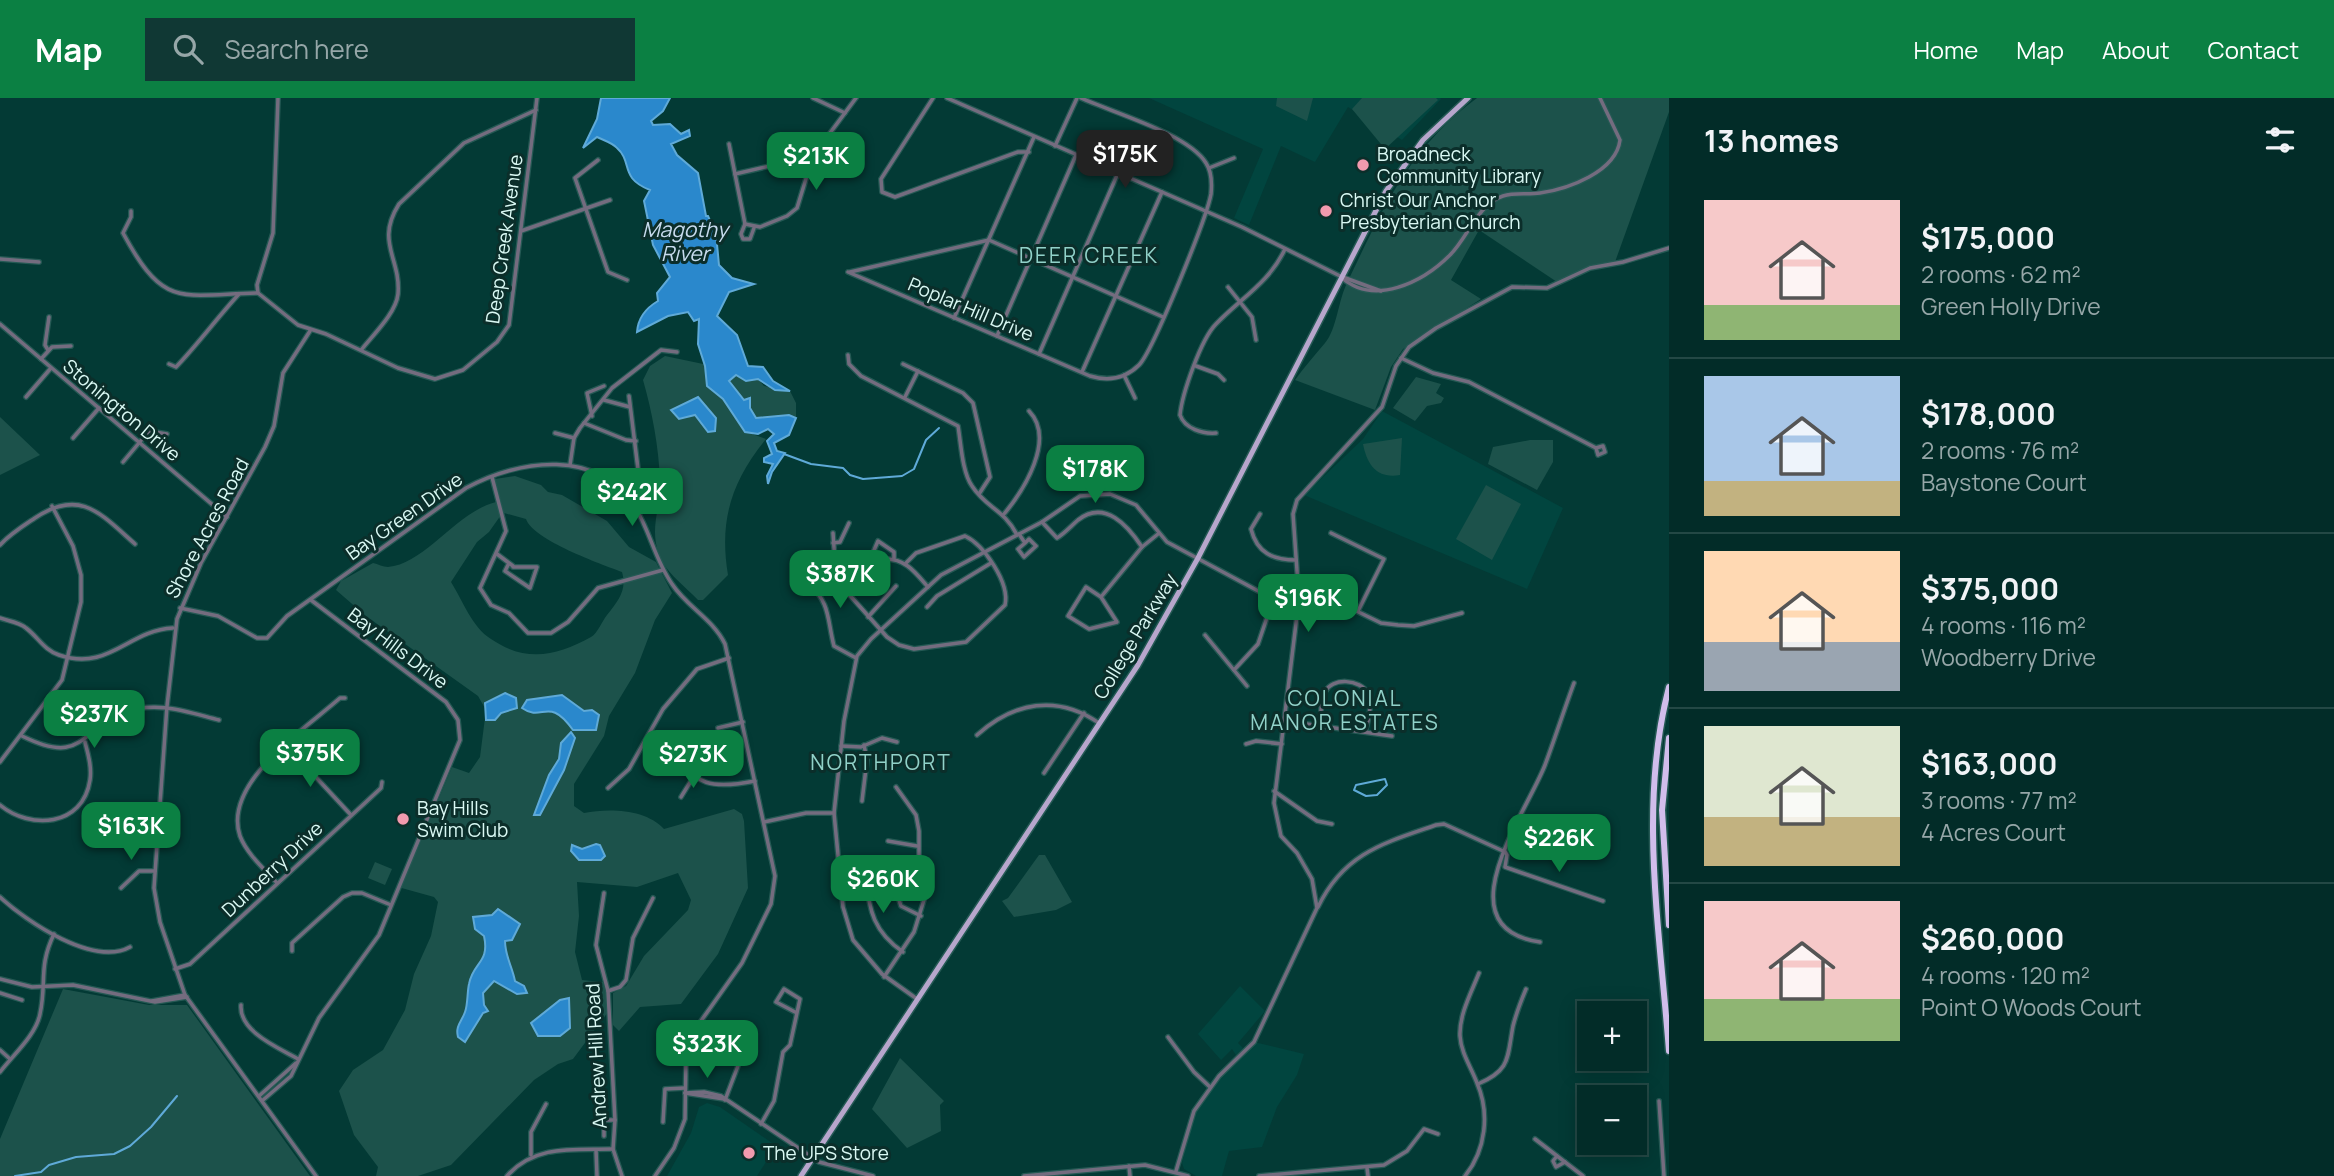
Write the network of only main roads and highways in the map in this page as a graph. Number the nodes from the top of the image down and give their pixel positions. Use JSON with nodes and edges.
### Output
{"nodes":[{"id":1,"x":1468,"y":98,"type":"edge"},
{"id":2,"x":1669,"y":687,"type":"edge"},
{"id":3,"x":1669,"y":738,"type":"edge"},
{"id":4,"x":1669,"y":925,"type":"edge"},
{"id":5,"x":1669,"y":1051,"type":"edge"},
{"id":6,"x":801,"y":1176,"type":"edge"}],
"edges":[{"from":1,"to":6,"type":"main road","name":"College Parkway"},
{"from":2,"to":5,"type":"highway"},
{"from":3,"to":4,"type":"highway"}]}
